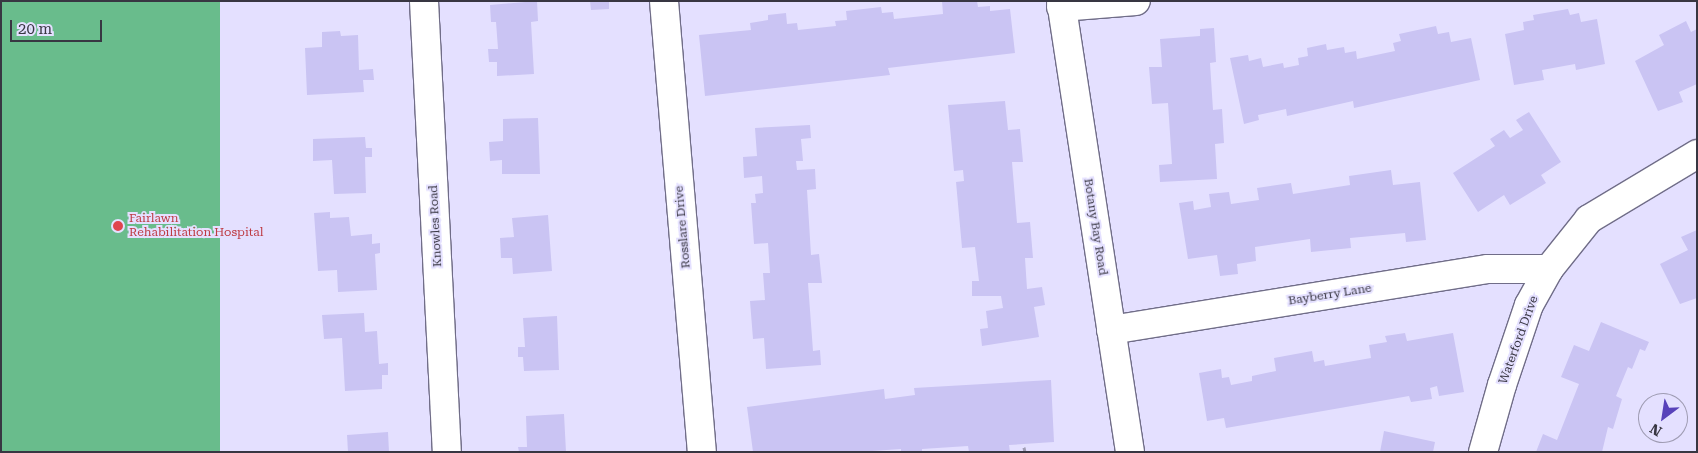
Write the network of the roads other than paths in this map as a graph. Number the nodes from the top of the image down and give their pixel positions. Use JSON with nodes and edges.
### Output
{"nodes":[{"id":1,"x":424,"y":1,"type":"edge"},
{"id":2,"x":664,"y":1,"type":"edge"},
{"id":3,"x":1136,"y":1,"type":"edge"},
{"id":4,"x":1061,"y":4,"type":"edge"},
{"id":5,"x":1697,"y":154,"type":"edge"},
{"id":6,"x":1549,"y":269,"type":"junction"},
{"id":7,"x":1111,"y":330,"type":"junction"},
{"id":8,"x":447,"y":452,"type":"edge"},
{"id":9,"x":702,"y":452,"type":"edge"},
{"id":10,"x":1130,"y":452,"type":"edge"},
{"id":11,"x":1483,"y":452,"type":"edge"}],
"edges":[{"from":1,"to":8,"type":"street","name":"Knowles Road"},
{"from":2,"to":9,"type":"street","name":"Rosslare Drive"},
{"from":3,"to":4,"type":"street"},
{"from":4,"to":7,"type":"street","name":"Botany Bay Road"},
{"from":5,"to":6,"type":"street","name":"Waterford Drive"},
{"from":6,"to":7,"type":"street","name":"Bayberry Lane"},
{"from":6,"to":11,"type":"street","name":"Waterford Drive"},
{"from":7,"to":10,"type":"street","name":"Botany Bay Road"}]}
